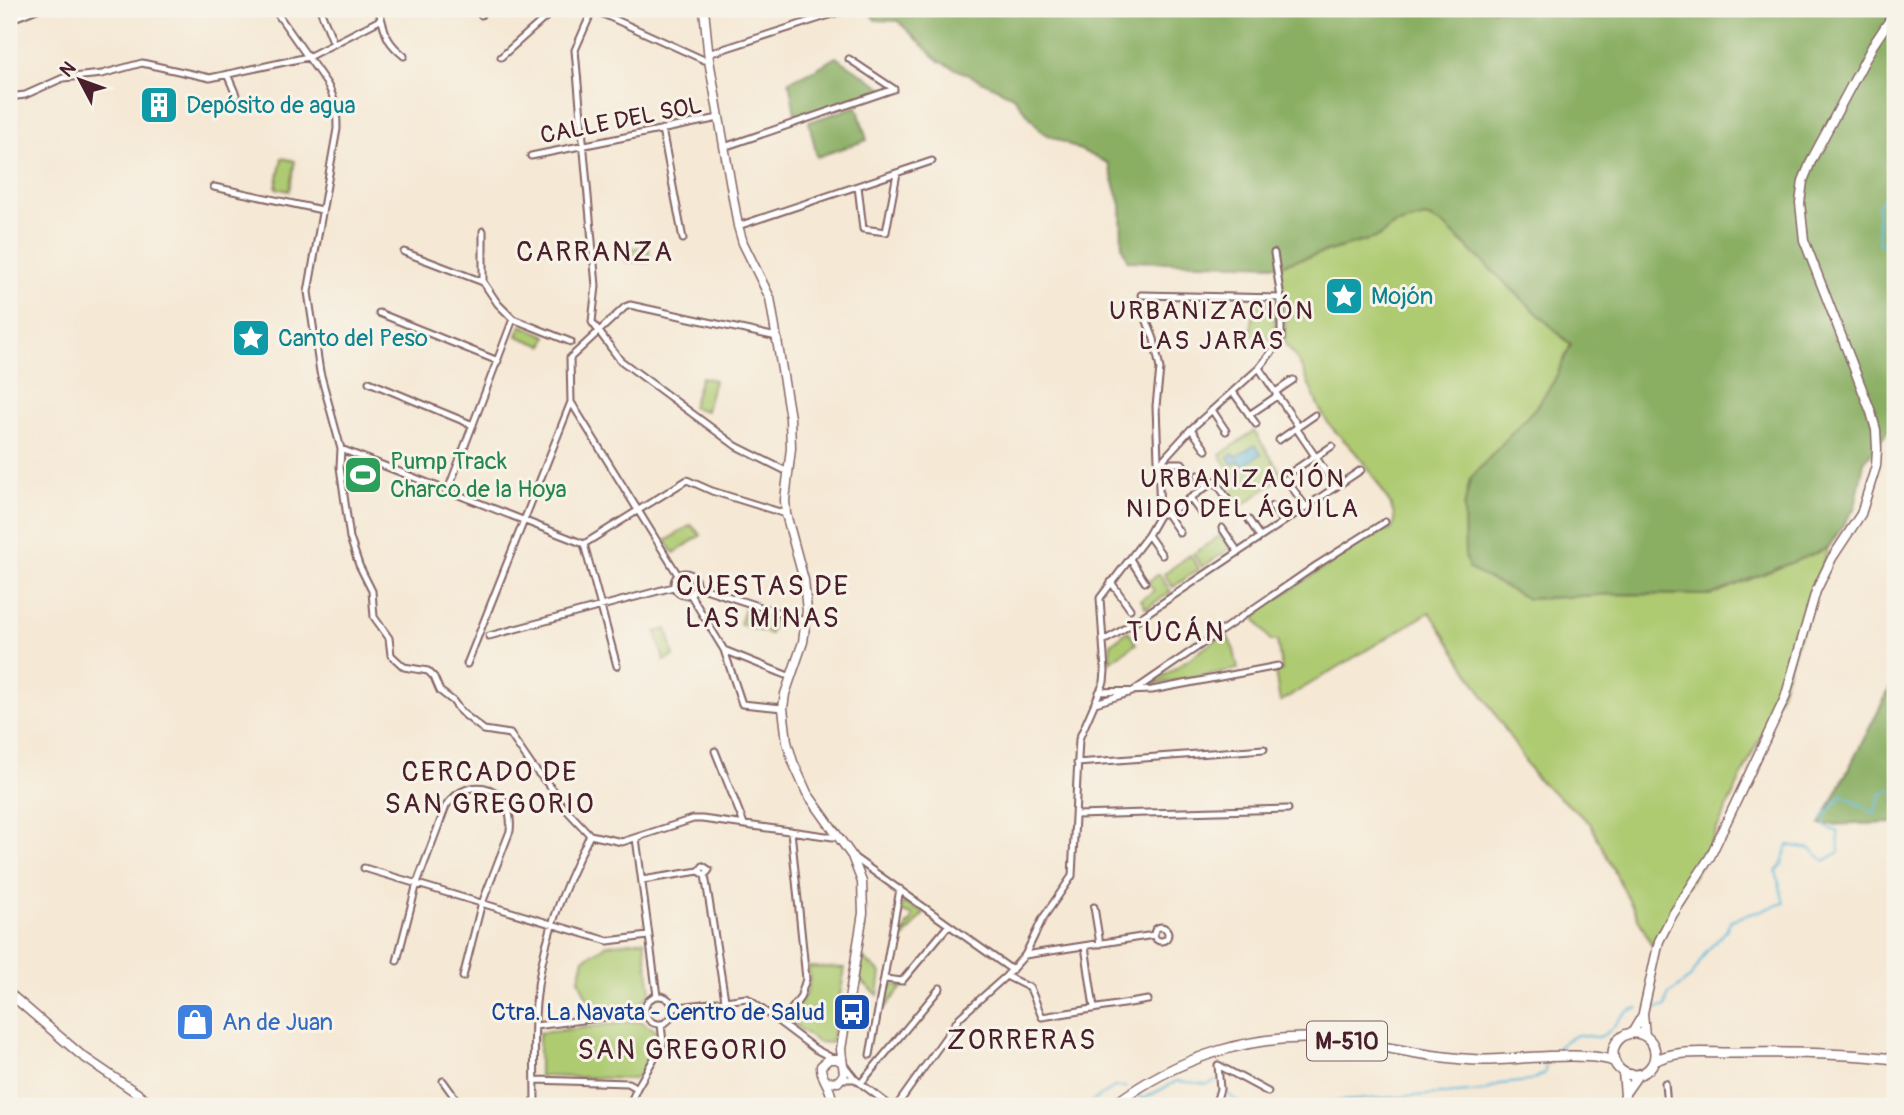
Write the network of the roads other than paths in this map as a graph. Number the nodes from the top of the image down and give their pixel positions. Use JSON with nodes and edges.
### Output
{"nodes":[{"id":1,"x":35,"y":9,"type":"edge"},
{"id":2,"x":274,"y":9,"type":"edge"},
{"id":3,"x":320,"y":9,"type":"edge"},
{"id":4,"x":387,"y":9,"type":"edge"},
{"id":5,"x":555,"y":9,"type":"edge"},
{"id":6,"x":593,"y":9,"type":"edge"},
{"id":7,"x":704,"y":9,"type":"edge"},
{"id":8,"x":848,"y":9,"type":"edge"},
{"id":9,"x":1895,"y":12,"type":"edge"},
{"id":10,"x":379,"y":14,"type":"edge"},
{"id":11,"x":9,"y":20,"type":"edge"},
{"id":12,"x":334,"y":44,"type":"junction"},
{"id":13,"x":404,"y":56,"type":"dead end"},
{"id":14,"x":308,"y":57,"type":"junction"},
{"id":15,"x":501,"y":57,"type":"dead end"},
{"id":16,"x":709,"y":57,"type":"junction"},
{"id":17,"x":849,"y":59,"type":"dead end"},
{"id":18,"x":226,"y":74,"type":"junction"},
{"id":19,"x":236,"y":95,"type":"dead end"},
{"id":20,"x":9,"y":97,"type":"edge"},
{"id":21,"x":719,"y":118,"type":"junction"},
{"id":22,"x":662,"y":129,"type":"junction"},
{"id":23,"x":583,"y":145,"type":"junction"},
{"id":24,"x":724,"y":147,"type":"junction"},
{"id":25,"x":531,"y":156,"type":"dead end"},
{"id":26,"x":932,"y":161,"type":"dead end"},
{"id":27,"x":897,"y":173,"type":"junction"},
{"id":28,"x":858,"y":186,"type":"junction"},
{"id":29,"x":214,"y":187,"type":"dead end"},
{"id":30,"x":322,"y":210,"type":"junction"},
{"id":31,"x":738,"y":226,"type":"junction"},
{"id":32,"x":483,"y":231,"type":"dead end"},
{"id":33,"x":683,"y":239,"type":"dead end"},
{"id":34,"x":404,"y":252,"type":"dead end"},
{"id":35,"x":1274,"y":253,"type":"dead end"},
{"id":36,"x":483,"y":282,"type":"junction"},
{"id":37,"x":1141,"y":295,"type":"dead end"},
{"id":38,"x":1280,"y":298,"type":"junction"},
{"id":39,"x":379,"y":313,"type":"dead end"},
{"id":40,"x":513,"y":319,"type":"junction"},
{"id":41,"x":1146,"y":319,"type":"dead end"},
{"id":42,"x":599,"y":331,"type":"junction"},
{"id":43,"x":777,"y":337,"type":"junction"},
{"id":44,"x":571,"y":342,"type":"dead end"},
{"id":45,"x":498,"y":360,"type":"junction"},
{"id":46,"x":1259,"y":368,"type":"junction"},
{"id":47,"x":1293,"y":380,"type":"dead end"},
{"id":48,"x":369,"y":382,"type":"dead end"},
{"id":49,"x":1233,"y":392,"type":"junction"},
{"id":50,"x":1277,"y":393,"type":"junction"},
{"id":51,"x":571,"y":402,"type":"junction"},
{"id":52,"x":1212,"y":410,"type":"junction"},
{"id":53,"x":579,"y":414,"type":"junction"},
{"id":54,"x":1249,"y":415,"type":"junction"},
{"id":55,"x":1315,"y":415,"type":"dead end"},
{"id":56,"x":565,"y":416,"type":"junction"},
{"id":57,"x":1256,"y":424,"type":"dead end"},
{"id":58,"x":473,"y":425,"type":"junction"},
{"id":59,"x":1297,"y":427,"type":"junction"},
{"id":60,"x":1191,"y":429,"type":"junction"},
{"id":61,"x":1226,"y":431,"type":"dead end"},
{"id":62,"x":1279,"y":440,"type":"dead end"},
{"id":63,"x":1332,"y":446,"type":"dead end"},
{"id":64,"x":341,"y":449,"type":"junction"},
{"id":65,"x":1206,"y":450,"type":"dead end"},
{"id":66,"x":1316,"y":456,"type":"junction"},
{"id":67,"x":1160,"y":463,"type":"junction"},
{"id":68,"x":1361,"y":470,"type":"dead end"},
{"id":69,"x":788,"y":472,"type":"junction"},
{"id":70,"x":1336,"y":486,"type":"junction"},
{"id":71,"x":1206,"y":487,"type":"junction"},
{"id":72,"x":448,"y":490,"type":"junction"},
{"id":73,"x":1190,"y":498,"type":"junction"},
{"id":74,"x":1227,"y":498,"type":"dead end"},
{"id":75,"x":1272,"y":506,"type":"dead end"},
{"id":76,"x":1306,"y":507,"type":"junction"},
{"id":77,"x":639,"y":510,"type":"junction"},
{"id":78,"x":786,"y":514,"type":"junction"},
{"id":79,"x":1160,"y":514,"type":"junction"},
{"id":80,"x":1167,"y":514,"type":"junction"},
{"id":81,"x":1203,"y":516,"type":"dead end"},
{"id":82,"x":524,"y":520,"type":"junction"},
{"id":83,"x":1249,"y":520,"type":"dead end"},
{"id":84,"x":1283,"y":522,"type":"junction"},
{"id":85,"x":1385,"y":522,"type":"dead end"},
{"id":86,"x":1222,"y":528,"type":"dead end"},
{"id":87,"x":1181,"y":533,"type":"dead end"},
{"id":88,"x":1148,"y":534,"type":"junction"},
{"id":89,"x":1260,"y":537,"type":"junction"},
{"id":90,"x":584,"y":544,"type":"junction"},
{"id":91,"x":1238,"y":552,"type":"junction"},
{"id":92,"x":1162,"y":555,"type":"dead end"},
{"id":93,"x":1130,"y":559,"type":"junction"},
{"id":94,"x":678,"y":575,"type":"junction"},
{"id":95,"x":1111,"y":582,"type":"junction"},
{"id":96,"x":1145,"y":582,"type":"dead end"},
{"id":97,"x":696,"y":586,"type":"junction"},
{"id":98,"x":673,"y":587,"type":"junction"},
{"id":99,"x":690,"y":594,"type":"junction"},
{"id":100,"x":601,"y":607,"type":"junction"},
{"id":101,"x":1130,"y":609,"type":"dead end"},
{"id":102,"x":807,"y":622,"type":"junction"},
{"id":103,"x":481,"y":628,"type":"junction"},
{"id":104,"x":489,"y":636,"type":"junction"},
{"id":105,"x":477,"y":639,"type":"junction"},
{"id":106,"x":1103,"y":641,"type":"junction"},
{"id":107,"x":724,"y":650,"type":"junction"},
{"id":108,"x":467,"y":664,"type":"dead end"},
{"id":109,"x":617,"y":666,"type":"dead end"},
{"id":110,"x":1278,"y":666,"type":"dead end"},
{"id":111,"x":791,"y":677,"type":"junction"},
{"id":112,"x":1099,"y":692,"type":"junction"},
{"id":113,"x":1132,"y":692,"type":"junction"},
{"id":114,"x":1095,"y":703,"type":"junction"},
{"id":115,"x":783,"y":708,"type":"junction"},
{"id":116,"x":1264,"y":749,"type":"dead end"},
{"id":117,"x":715,"y":751,"type":"dead end"},
{"id":118,"x":1077,"y":764,"type":"junction"},
{"id":119,"x":1288,"y":809,"type":"dead end"},
{"id":120,"x":1076,"y":815,"type":"junction"},
{"id":121,"x":744,"y":824,"type":"junction"},
{"id":122,"x":790,"y":831,"type":"junction"},
{"id":123,"x":590,"y":835,"type":"junction"},
{"id":124,"x":837,"y":835,"type":"junction"},
{"id":125,"x":636,"y":838,"type":"junction"},
{"id":126,"x":852,"y":856,"type":"junction"},
{"id":127,"x":364,"y":868,"type":"dead end"},
{"id":128,"x":874,"y":871,"type":"junction"},
{"id":129,"x":861,"y":877,"type":"junction"},
{"id":130,"x":642,"y":880,"type":"junction"},
{"id":131,"x":417,"y":883,"type":"junction"},
{"id":132,"x":900,"y":889,"type":"junction"},
{"id":133,"x":482,"y":903,"type":"junction"},
{"id":134,"x":1094,"y":907,"type":"dead end"},
{"id":135,"x":552,"y":924,"type":"junction"},
{"id":136,"x":948,"y":926,"type":"junction"},
{"id":137,"x":1154,"y":935,"type":"dead end"},
{"id":138,"x":648,"y":936,"type":"junction"},
{"id":139,"x":1100,"y":944,"type":"junction"},
{"id":140,"x":1085,"y":946,"type":"junction"},
{"id":141,"x":1025,"y":955,"type":"junction"},
{"id":142,"x":397,"y":961,"type":"dead end"},
{"id":143,"x":1012,"y":970,"type":"junction"},
{"id":144,"x":1006,"y":976,"type":"junction"},
{"id":145,"x":463,"y":977,"type":"dead end"},
{"id":146,"x":884,"y":979,"type":"junction"},
{"id":147,"x":940,"y":988,"type":"dead end"},
{"id":148,"x":9,"y":993,"type":"edge"},
{"id":149,"x":657,"y":996,"type":"junction"},
{"id":150,"x":724,"y":1000,"type":"junction"},
{"id":151,"x":1148,"y":1000,"type":"dead end"},
{"id":152,"x":673,"y":1008,"type":"junction"},
{"id":153,"x":1094,"y":1008,"type":"junction"},
{"id":154,"x":645,"y":1012,"type":"junction"},
{"id":155,"x":1643,"y":1013,"type":"junction"},
{"id":156,"x":781,"y":1023,"type":"junction"},
{"id":157,"x":661,"y":1024,"type":"junction"},
{"id":158,"x":535,"y":1026,"type":"junction"},
{"id":159,"x":1632,"y":1033,"type":"junction"},
{"id":160,"x":1645,"y":1036,"type":"junction"},
{"id":161,"x":1654,"y":1046,"type":"junction"},
{"id":162,"x":1614,"y":1048,"type":"junction"},
{"id":163,"x":815,"y":1049,"type":"junction"},
{"id":164,"x":841,"y":1049,"type":"junction"},
{"id":165,"x":1680,"y":1053,"type":"junction"},
{"id":166,"x":870,"y":1055,"type":"dead end"},
{"id":167,"x":1595,"y":1056,"type":"junction"},
{"id":168,"x":832,"y":1058,"type":"junction"},
{"id":169,"x":1895,"y":1059,"type":"edge"},
{"id":170,"x":1654,"y":1061,"type":"junction"},
{"id":171,"x":1615,"y":1062,"type":"junction"},
{"id":172,"x":843,"y":1064,"type":"junction"},
{"id":173,"x":821,"y":1066,"type":"junction"},
{"id":174,"x":1623,"y":1072,"type":"junction"},
{"id":175,"x":1638,"y":1075,"type":"junction"},
{"id":176,"x":855,"y":1079,"type":"junction"},
{"id":177,"x":535,"y":1080,"type":"junction"},
{"id":178,"x":839,"y":1080,"type":"junction"},
{"id":179,"x":443,"y":1081,"type":"dead end"},
{"id":180,"x":827,"y":1081,"type":"junction"},
{"id":181,"x":861,"y":1083,"type":"junction"},
{"id":182,"x":1665,"y":1083,"type":"dead end"},
{"id":183,"x":637,"y":1088,"type":"junction"},
{"id":184,"x":1268,"y":1092,"type":"dead end"},
{"id":185,"x":1625,"y":1095,"type":"junction"},
{"id":186,"x":832,"y":1104,"type":"edge"},
{"id":187,"x":156,"y":1106,"type":"edge"},
{"id":188,"x":461,"y":1106,"type":"edge"},
{"id":189,"x":536,"y":1106,"type":"edge"},
{"id":190,"x":629,"y":1106,"type":"edge"},
{"id":191,"x":1113,"y":1106,"type":"edge"},
{"id":192,"x":1215,"y":1106,"type":"edge"},
{"id":193,"x":1622,"y":1106,"type":"edge"},
{"id":194,"x":1667,"y":1106,"type":"edge"}],
"edges":[{"from":1,"to":11,"type":"street"},
{"from":2,"to":14,"type":"street"},
{"from":3,"to":12,"type":"street"},
{"from":4,"to":10,"type":"street"},
{"from":5,"to":15,"type":"street"},
{"from":6,"to":16,"type":"street"},
{"from":6,"to":23,"type":"street"},
{"from":7,"to":16,"type":"main road"},
{"from":8,"to":16,"type":"street"},
{"from":9,"to":155,"type":"main road"},
{"from":10,"to":12,"type":"street"},
{"from":10,"to":13,"type":"street"},
{"from":12,"to":14,"type":"street"},
{"from":14,"to":18,"type":"street"},
{"from":14,"to":30,"type":"street"},
{"from":16,"to":21,"type":"main road"},
{"from":17,"to":24,"type":"street"},
{"from":18,"to":19,"type":"street"},
{"from":18,"to":20,"type":"street"},
{"from":21,"to":22,"type":"street","name":"CALLE DEL SOL"},
{"from":21,"to":24,"type":"main road"},
{"from":22,"to":23,"type":"street","name":"CALLE DEL SOL"},
{"from":22,"to":33,"type":"street"},
{"from":23,"to":25,"type":"street","name":"CALLE DEL SOL"},
{"from":23,"to":42,"type":"street"},
{"from":24,"to":31,"type":"main road"},
{"from":26,"to":27,"type":"street"},
{"from":27,"to":28,"type":"street"},
{"from":27,"to":28,"type":"street"},
{"from":28,"to":31,"type":"street"},
{"from":29,"to":30,"type":"street"},
{"from":30,"to":64,"type":"street"},
{"from":31,"to":43,"type":"main road"},
{"from":32,"to":36,"type":"street"},
{"from":34,"to":36,"type":"street"},
{"from":35,"to":38,"type":"street"},
{"from":36,"to":40,"type":"street"},
{"from":37,"to":38,"type":"street"},
{"from":38,"to":46,"type":"street"},
{"from":39,"to":45,"type":"street"},
{"from":40,"to":44,"type":"street"},
{"from":40,"to":45,"type":"street"},
{"from":41,"to":67,"type":"street"},
{"from":42,"to":43,"type":"street"},
{"from":42,"to":51,"type":"street"},
{"from":42,"to":69,"type":"street"},
{"from":43,"to":69,"type":"main road"},
{"from":45,"to":58,"type":"street"},
{"from":46,"to":49,"type":"street"},
{"from":46,"to":50,"type":"street"},
{"from":47,"to":50,"type":"street"},
{"from":48,"to":58,"type":"street"},
{"from":49,"to":52,"type":"street"},
{"from":49,"to":54,"type":"street"},
{"from":50,"to":54,"type":"street"},
{"from":50,"to":59,"type":"street"},
{"from":51,"to":53,"type":"street"},
{"from":51,"to":56,"type":"street"},
{"from":52,"to":60,"type":"street"},
{"from":52,"to":61,"type":"street"},
{"from":53,"to":56,"type":"street"},
{"from":53,"to":77,"type":"street"},
{"from":54,"to":57,"type":"street"},
{"from":55,"to":59,"type":"street"},
{"from":56,"to":82,"type":"street"},
{"from":58,"to":72,"type":"street"},
{"from":59,"to":62,"type":"street"},
{"from":59,"to":66,"type":"street"},
{"from":60,"to":65,"type":"street"},
{"from":60,"to":67,"type":"street"},
{"from":63,"to":66,"type":"street"},
{"from":64,"to":72,"type":"street"},
{"from":64,"to":123,"type":"street"},
{"from":66,"to":70,"type":"street"},
{"from":66,"to":76,"type":"street"},
{"from":67,"to":71,"type":"street"},
{"from":67,"to":79,"type":"street"},
{"from":68,"to":70,"type":"street"},
{"from":69,"to":78,"type":"main road"},
{"from":70,"to":76,"type":"street"},
{"from":71,"to":73,"type":"street"},
{"from":71,"to":74,"type":"street"},
{"from":72,"to":82,"type":"street"},
{"from":73,"to":80,"type":"street"},
{"from":73,"to":81,"type":"street"},
{"from":75,"to":84,"type":"street"},
{"from":76,"to":84,"type":"street"},
{"from":77,"to":78,"type":"street"},
{"from":77,"to":90,"type":"street"},
{"from":77,"to":94,"type":"street"},
{"from":78,"to":102,"type":"main road"},
{"from":79,"to":80,"type":"street"},
{"from":79,"to":88,"type":"street"},
{"from":80,"to":87,"type":"street"},
{"from":82,"to":90,"type":"street"},
{"from":82,"to":103,"type":"street"},
{"from":83,"to":89,"type":"street"},
{"from":84,"to":89,"type":"street"},
{"from":85,"to":113,"type":"street"},
{"from":86,"to":91,"type":"street"},
{"from":88,"to":92,"type":"street"},
{"from":88,"to":93,"type":"street"},
{"from":89,"to":91,"type":"street"},
{"from":90,"to":100,"type":"street"},
{"from":91,"to":106,"type":"street"},
{"from":93,"to":95,"type":"street"},
{"from":93,"to":96,"type":"street"},
{"from":94,"to":97,"type":"street"},
{"from":94,"to":98,"type":"street"},
{"from":95,"to":101,"type":"street"},
{"from":95,"to":106,"type":"street"},
{"from":97,"to":99,"type":"street"},
{"from":97,"to":102,"type":"street"},
{"from":98,"to":99,"type":"street"},
{"from":98,"to":100,"type":"street"},
{"from":99,"to":107,"type":"street"},
{"from":100,"to":104,"type":"street"},
{"from":100,"to":109,"type":"street"},
{"from":102,"to":111,"type":"main road"},
{"from":103,"to":104,"type":"street"},
{"from":103,"to":105,"type":"street"},
{"from":104,"to":105,"type":"street"},
{"from":105,"to":108,"type":"street"},
{"from":106,"to":112,"type":"street"},
{"from":107,"to":111,"type":"street"},
{"from":107,"to":115,"type":"street"},
{"from":110,"to":113,"type":"street"},
{"from":111,"to":115,"type":"main road"},
{"from":112,"to":113,"type":"street"},
{"from":112,"to":114,"type":"street"},
{"from":113,"to":114,"type":"street"},
{"from":114,"to":118,"type":"street"},
{"from":115,"to":124,"type":"main road"},
{"from":116,"to":118,"type":"street"},
{"from":117,"to":121,"type":"street"},
{"from":118,"to":120,"type":"street"},
{"from":119,"to":120,"type":"street"},
{"from":120,"to":141,"type":"street"},
{"from":121,"to":122,"type":"street"},
{"from":121,"to":125,"type":"street"},
{"from":122,"to":124,"type":"street"},
{"from":122,"to":156,"type":"street"},
{"from":123,"to":125,"type":"street"},
{"from":123,"to":135,"type":"street"},
{"from":124,"to":126,"type":"main road"},
{"from":125,"to":130,"type":"street"},
{"from":126,"to":128,"type":"street"},
{"from":126,"to":129,"type":"main road"},
{"from":127,"to":131,"type":"street"},
{"from":128,"to":129,"type":"street"},
{"from":128,"to":132,"type":"street"},
{"from":129,"to":164,"type":"main road"},
{"from":130,"to":138,"type":"street"},
{"from":130,"to":150,"type":"street"},
{"from":131,"to":133,"type":"street"},
{"from":131,"to":133,"type":"street"},
{"from":131,"to":142,"type":"street"},
{"from":132,"to":136,"type":"street"},
{"from":132,"to":146,"type":"street"},
{"from":133,"to":135,"type":"street"},
{"from":133,"to":145,"type":"street"},
{"from":134,"to":139,"type":"street"},
{"from":135,"to":138,"type":"street"},
{"from":135,"to":158,"type":"street"},
{"from":136,"to":143,"type":"street"},
{"from":136,"to":146,"type":"street"},
{"from":137,"to":139,"type":"street"},
{"from":138,"to":149,"type":"street"},
{"from":139,"to":140,"type":"street"},
{"from":140,"to":141,"type":"street"},
{"from":140,"to":153,"type":"street"},
{"from":141,"to":143,"type":"street"},
{"from":143,"to":144,"type":"street"},
{"from":144,"to":153,"type":"street"},
{"from":144,"to":181,"type":"street"},
{"from":146,"to":166,"type":"street"},
{"from":147,"to":181,"type":"street"},
{"from":148,"to":187,"type":"main road"},
{"from":149,"to":152,"type":"street"},
{"from":149,"to":154,"type":"street"},
{"from":150,"to":152,"type":"street"},
{"from":150,"to":156,"type":"street"},
{"from":151,"to":153,"type":"street"},
{"from":152,"to":157,"type":"street"},
{"from":154,"to":157,"type":"street"},
{"from":154,"to":158,"type":"street"},
{"from":155,"to":159,"type":"main road"},
{"from":155,"to":160,"type":"main road"},
{"from":156,"to":163,"type":"street"},
{"from":157,"to":183,"type":"street"},
{"from":158,"to":177,"type":"street"},
{"from":159,"to":160,"type":"main road"},
{"from":159,"to":162,"type":"main road","number":"M-510"},
{"from":160,"to":161,"type":"main road"},
{"from":161,"to":165,"type":"main road"},
{"from":161,"to":170,"type":"main road"},
{"from":162,"to":167,"type":"main road","number":"M-510"},
{"from":162,"to":171,"type":"main road"},
{"from":163,"to":168,"type":"street"},
{"from":163,"to":173,"type":"street"},
{"from":164,"to":168,"type":"main road"},
{"from":164,"to":172,"type":"main road"},
{"from":165,"to":169,"type":"main road"},
{"from":165,"to":170,"type":"main road"},
{"from":167,"to":171,"type":"main road","number":"M-510"},
{"from":167,"to":191,"type":"main road","number":"M-510"},
{"from":168,"to":172,"type":"main road"},
{"from":168,"to":173,"type":"main road"},
{"from":170,"to":175,"type":"main road"},
{"from":171,"to":174,"type":"main road"},
{"from":172,"to":176,"type":"street"},
{"from":172,"to":178,"type":"main road"},
{"from":173,"to":180,"type":"main road"},
{"from":174,"to":175,"type":"main road"},
{"from":174,"to":185,"type":"main road"},
{"from":175,"to":185,"type":"main road"},
{"from":176,"to":178,"type":"street"},
{"from":176,"to":181,"type":"street"},
{"from":177,"to":183,"type":"street"},
{"from":177,"to":189,"type":"street"},
{"from":178,"to":180,"type":"main road"},
{"from":178,"to":186,"type":"main road"},
{"from":179,"to":188,"type":"street"},
{"from":180,"to":186,"type":"main road"},
{"from":182,"to":194,"type":"street"},
{"from":183,"to":190,"type":"street"},
{"from":184,"to":192,"type":"street"},
{"from":185,"to":193,"type":"main road"}]}
